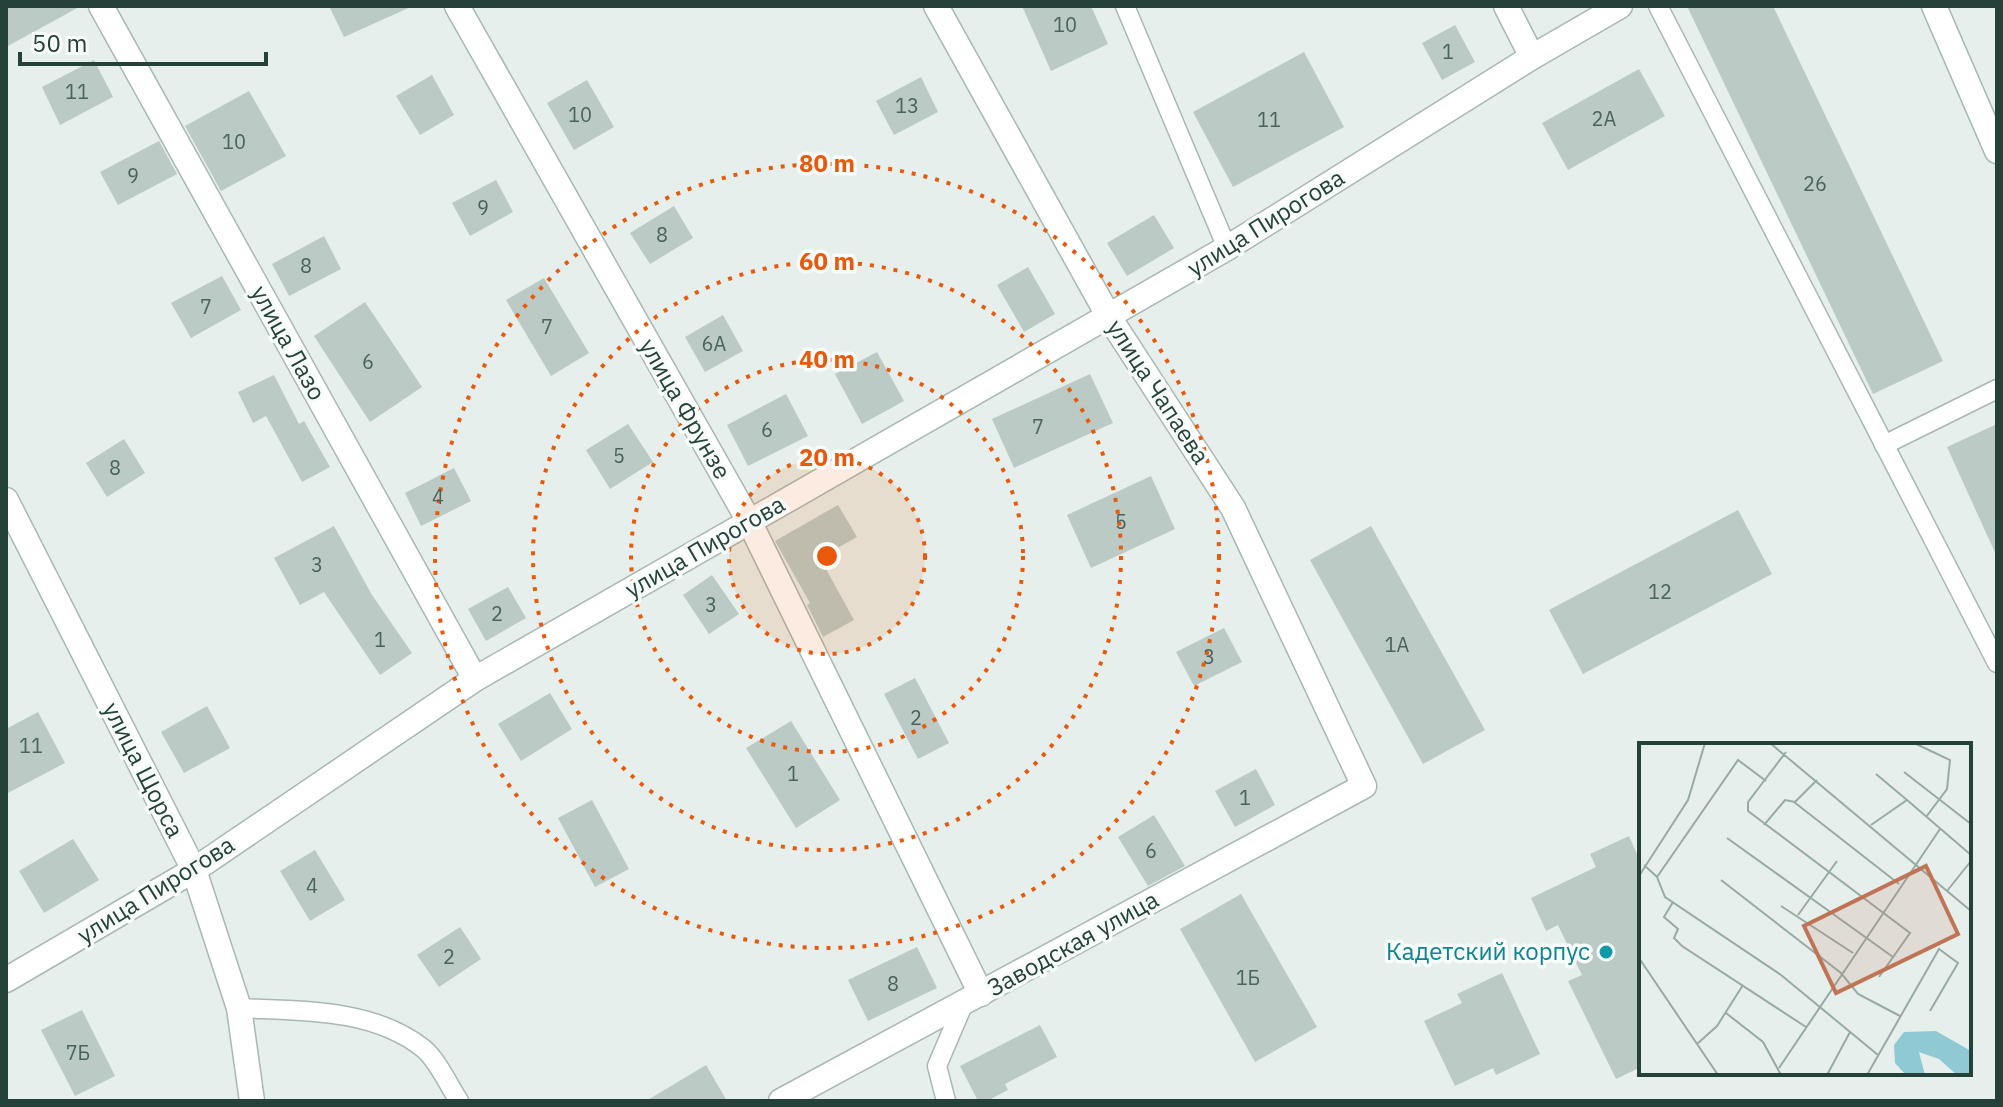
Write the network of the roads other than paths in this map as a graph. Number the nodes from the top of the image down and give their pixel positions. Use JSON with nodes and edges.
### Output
{"nodes":[{"id":1,"x":101,"y":6,"type":"edge"},
{"id":2,"x":457,"y":6,"type":"edge"},
{"id":3,"x":936,"y":6,"type":"edge"},
{"id":4,"x":1125,"y":6,"type":"edge"},
{"id":5,"x":1506,"y":6,"type":"edge"},
{"id":6,"x":1620,"y":6,"type":"edge"},
{"id":7,"x":1658,"y":6,"type":"edge"},
{"id":8,"x":1934,"y":6,"type":"edge"},
{"id":9,"x":1532,"y":57,"type":"junction"},
{"id":10,"x":1997,"y":151,"type":"edge"},
{"id":11,"x":1227,"y":248,"type":"junction"},
{"id":12,"x":1109,"y":317,"type":"junction"},
{"id":13,"x":1997,"y":389,"type":"edge"},
{"id":14,"x":1884,"y":445,"type":"junction"},
{"id":15,"x":6,"y":500,"type":"edge"},
{"id":16,"x":749,"y":521,"type":"junction"},
{"id":17,"x":1997,"y":663,"type":"edge"},
{"id":18,"x":475,"y":679,"type":"junction"},
{"id":19,"x":1364,"y":786,"type":"joint"},
{"id":20,"x":194,"y":870,"type":"junction"},
{"id":21,"x":6,"y":980,"type":"edge"},
{"id":22,"x":972,"y":999,"type":"junction"},
{"id":23,"x":239,"y":1008,"type":"junction"},
{"id":24,"x":252,"y":1101,"type":"edge"},
{"id":25,"x":459,"y":1101,"type":"edge"},
{"id":26,"x":781,"y":1101,"type":"edge"},
{"id":27,"x":946,"y":1101,"type":"edge"}],
"edges":[{"from":1,"to":18,"type":"street","name":"улица Лазо"},
{"from":2,"to":16,"type":"street","name":"улица Фрунзе"},
{"from":3,"to":12,"type":"street","name":"улица Чапаева"},
{"from":4,"to":11,"type":"lane"},
{"from":5,"to":9,"type":"street"},
{"from":6,"to":9,"type":"street","name":"улица Пирогова"},
{"from":7,"to":14,"type":"lane"},
{"from":8,"to":10,"type":"street"},
{"from":9,"to":11,"type":"street","name":"улица Пирогова"},
{"from":11,"to":12,"type":"street","name":"улица Пирогова"},
{"from":12,"to":16,"type":"street","name":"улица Пирогова"},
{"from":12,"to":19,"type":"street","name":"улица Чапаева"},
{"from":13,"to":14,"type":"lane"},
{"from":14,"to":17,"type":"lane"},
{"from":15,"to":20,"type":"street","name":"улица Щорса"},
{"from":16,"to":18,"type":"street","name":"улица Пирогова"},
{"from":16,"to":22,"type":"street","name":"улица Фрунзе"},
{"from":18,"to":20,"type":"street","name":"улица Пирогова"},
{"from":19,"to":22,"type":"street","name":"Заводская улица"},
{"from":20,"to":21,"type":"street","name":"улица Пирогова"},
{"from":20,"to":23,"type":"street","name":"улица Щорса"},
{"from":22,"to":26,"type":"street","name":"Заводская улица"},
{"from":22,"to":27,"type":"lane"},
{"from":23,"to":24,"type":"street","name":"улица Щорса"},
{"from":23,"to":25,"type":"lane"}]}
